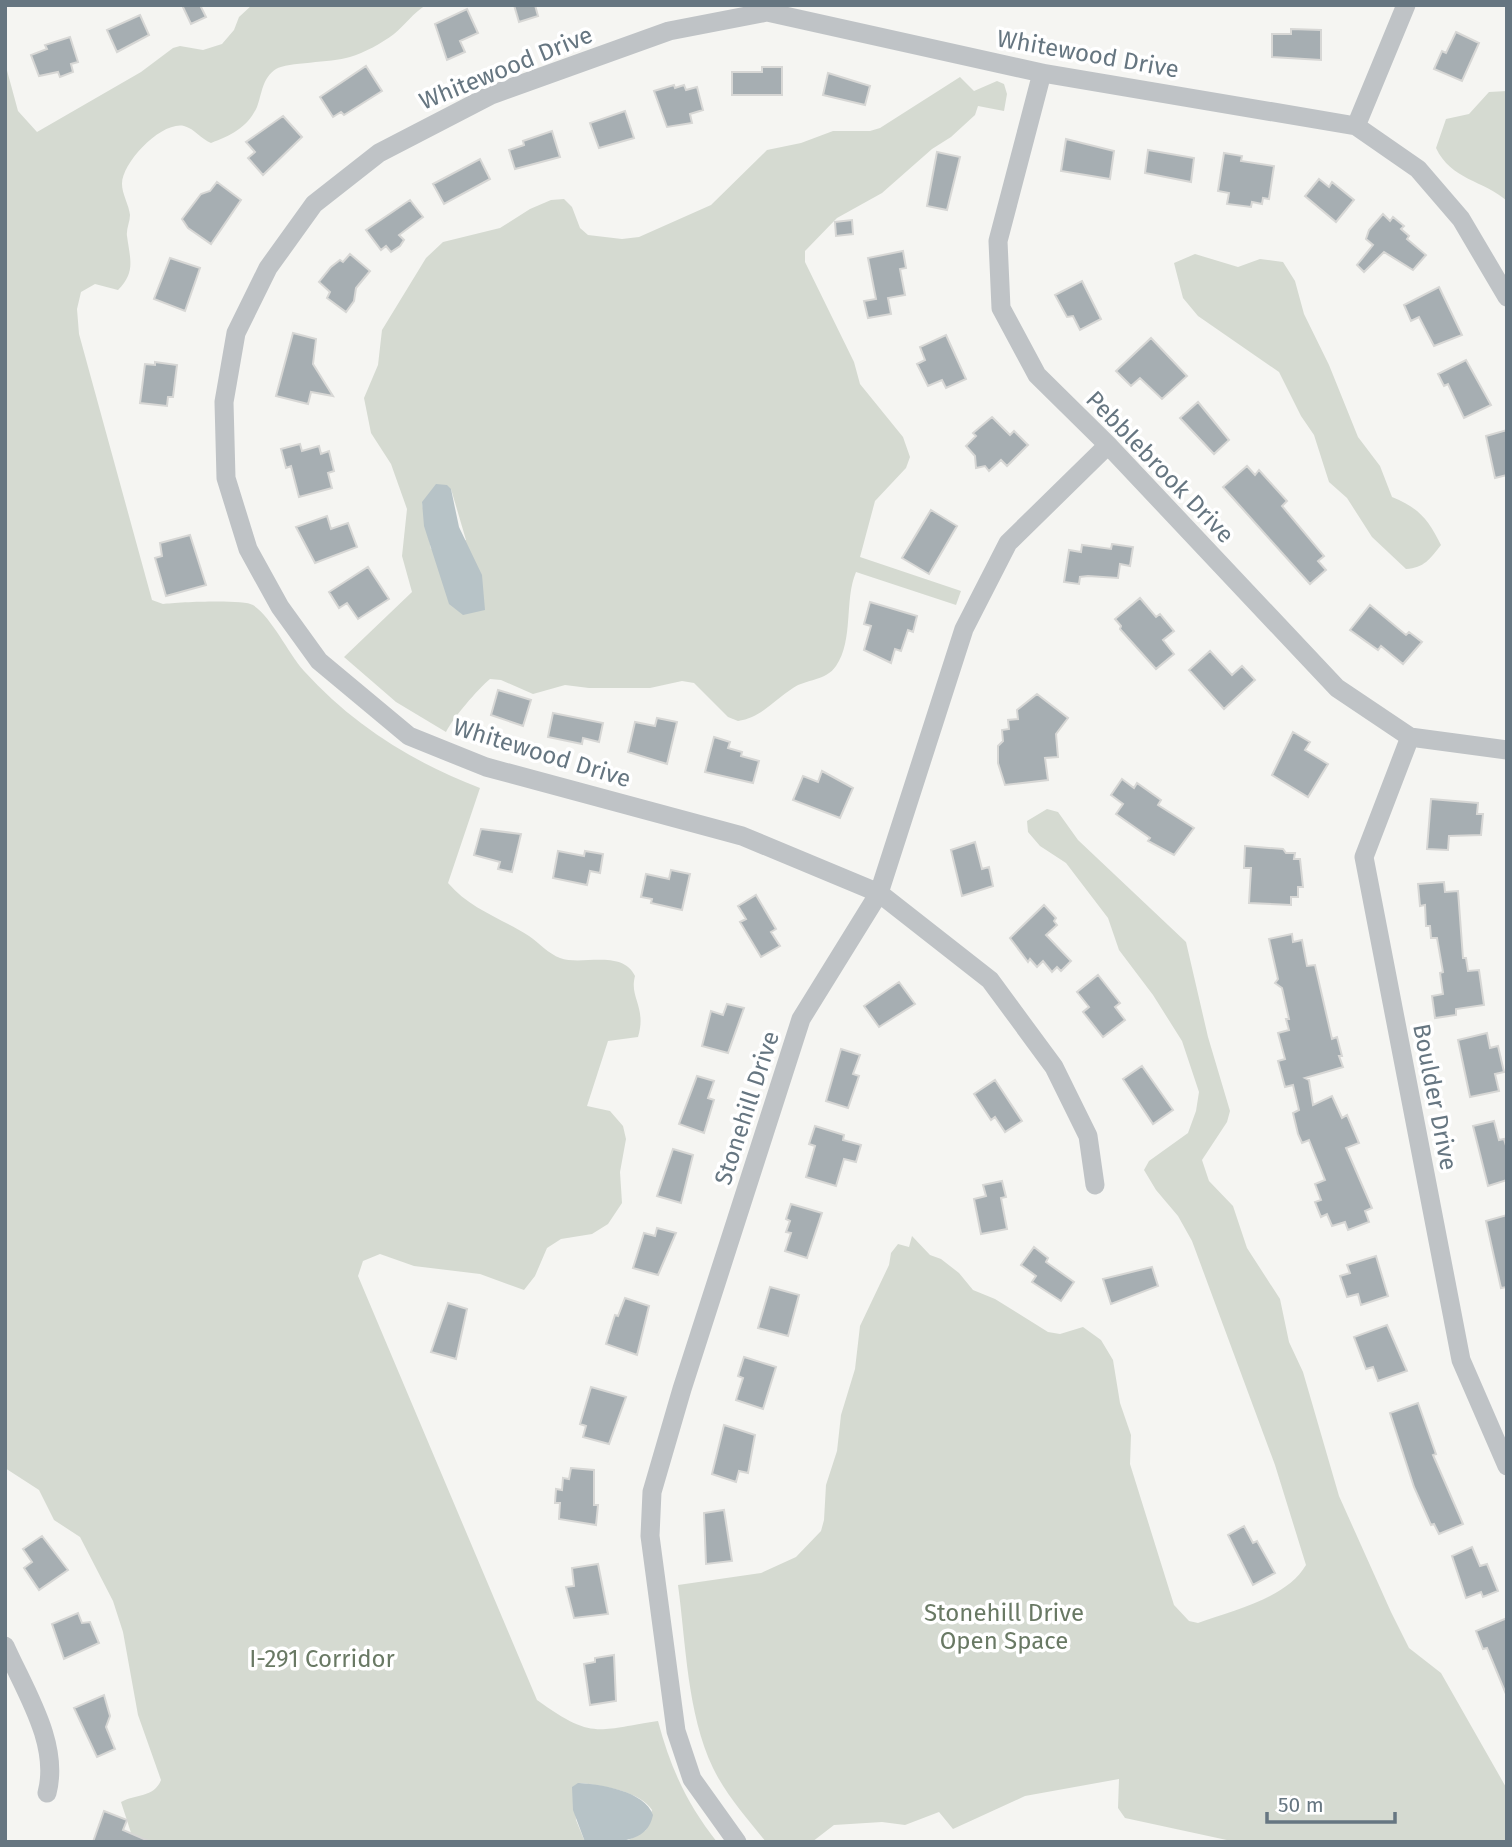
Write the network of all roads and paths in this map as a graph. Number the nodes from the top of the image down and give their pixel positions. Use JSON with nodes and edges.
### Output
{"nodes":[{"id":1,"x":1406,"y":5,"type":"edge"},
{"id":2,"x":1042,"y":73,"type":"junction"},
{"id":3,"x":1356,"y":126,"type":"junction"},
{"id":4,"x":1507,"y":297,"type":"edge"},
{"id":5,"x":1108,"y":445,"type":"junction"},
{"id":6,"x":1410,"y":737,"type":"junction"},
{"id":7,"x":1507,"y":750,"type":"edge"},
{"id":8,"x":879,"y":893,"type":"junction"},
{"id":9,"x":1095,"y":1185,"type":"dead end"},
{"id":10,"x":1507,"y":1466,"type":"edge"},
{"id":11,"x":5,"y":1646,"type":"edge"},
{"id":12,"x":47,"y":1793,"type":"dead end"},
{"id":13,"x":737,"y":1842,"type":"edge"}],
"edges":[{"from":1,"to":3,"type":"street"},
{"from":2,"to":3,"type":"street","name":"Whitewood Drive"},
{"from":2,"to":5,"type":"street","name":"Pebblebrook Drive"},
{"from":2,"to":8,"type":"street","name":"Whitewood Drive"},
{"from":3,"to":4,"type":"street","name":"Whitewood Drive"},
{"from":5,"to":6,"type":"street","name":"Pebblebrook Drive"},
{"from":5,"to":8,"type":"street","name":"Stonehill Drive"},
{"from":6,"to":7,"type":"street","name":"Pebblebrook Drive"},
{"from":6,"to":10,"type":"street","name":"Boulder Drive"},
{"from":8,"to":9,"type":"street","name":"Whitewood Drive"},
{"from":8,"to":13,"type":"street","name":"Stonehill Drive"},
{"from":11,"to":12,"type":"street"}]}
